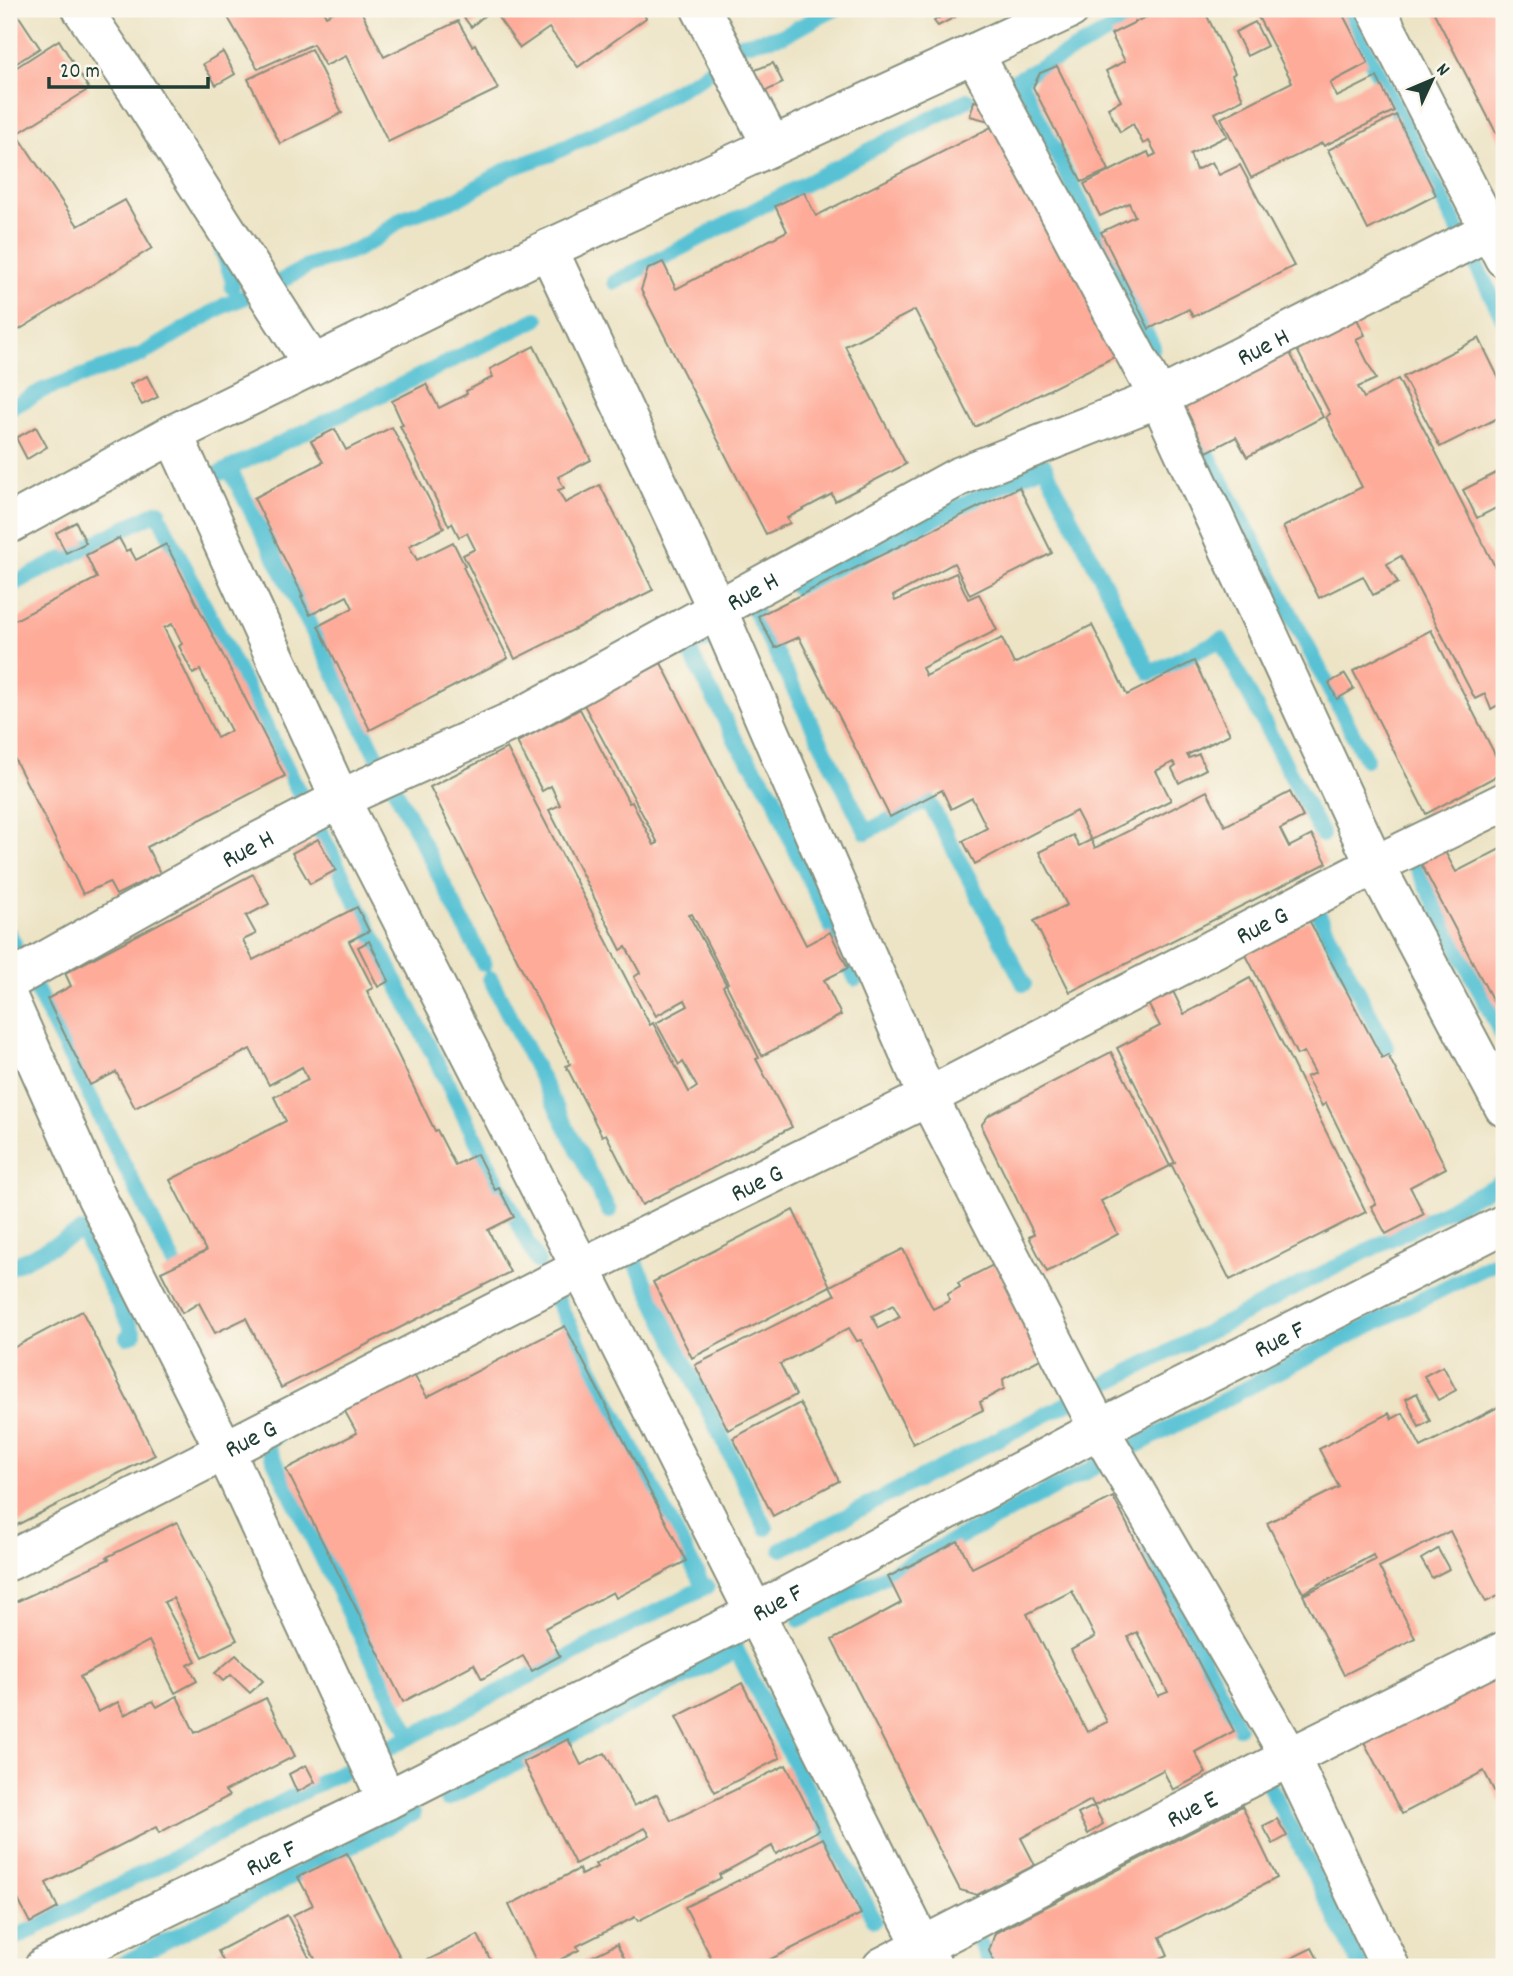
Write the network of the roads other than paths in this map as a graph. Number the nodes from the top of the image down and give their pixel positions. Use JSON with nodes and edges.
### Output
{"nodes":[{"id":1,"x":82,"y":9,"type":"edge"},
{"id":2,"x":701,"y":9,"type":"edge"},
{"id":3,"x":1070,"y":9,"type":"edge"},
{"id":4,"x":1376,"y":9,"type":"edge"},
{"id":5,"x":974,"y":53,"type":"junction"},
{"id":6,"x":772,"y":146,"type":"junction"},
{"id":7,"x":1500,"y":237,"type":"edge"},
{"id":8,"x":548,"y":249,"type":"junction"},
{"id":9,"x":313,"y":365,"type":"junction"},
{"id":10,"x":1159,"y":398,"type":"junction"},
{"id":11,"x":173,"y":434,"type":"junction"},
{"id":12,"x":9,"y":524,"type":"edge"},
{"id":13,"x":716,"y":609,"type":"junction"},
{"id":14,"x":340,"y":799,"type":"junction"},
{"id":15,"x":1504,"y":802,"type":"edge"},
{"id":16,"x":1375,"y":865,"type":"junction"},
{"id":17,"x":9,"y":981,"type":"edge"},
{"id":18,"x":9,"y":1000,"type":"edge"},
{"id":19,"x":928,"y":1097,"type":"junction"},
{"id":20,"x":1504,"y":1107,"type":"edge"},
{"id":21,"x":1504,"y":1224,"type":"edge"},
{"id":22,"x":581,"y":1268,"type":"junction"},
{"id":23,"x":1099,"y":1429,"type":"junction"},
{"id":24,"x":225,"y":1451,"type":"junction"},
{"id":25,"x":9,"y":1561,"type":"edge"},
{"id":26,"x":755,"y":1613,"type":"junction"},
{"id":27,"x":1504,"y":1651,"type":"edge"},
{"id":28,"x":1290,"y":1757,"type":"junction"},
{"id":29,"x":387,"y":1800,"type":"junction"},
{"id":30,"x":928,"y":1957,"type":"edge"},
{"id":31,"x":44,"y":1967,"type":"edge"},
{"id":32,"x":882,"y":1967,"type":"edge"},
{"id":33,"x":1390,"y":1967,"type":"edge"}],
"edges":[{"from":1,"to":9,"type":"street"},
{"from":2,"to":6,"type":"street"},
{"from":3,"to":5,"type":"street"},
{"from":4,"to":7,"type":"street"},
{"from":5,"to":6,"type":"street"},
{"from":5,"to":10,"type":"street"},
{"from":6,"to":8,"type":"street"},
{"from":7,"to":10,"type":"street","name":"Rue H"},
{"from":8,"to":9,"type":"street"},
{"from":8,"to":13,"type":"street"},
{"from":9,"to":11,"type":"street"},
{"from":10,"to":13,"type":"street","name":"Rue H"},
{"from":10,"to":16,"type":"street"},
{"from":11,"to":12,"type":"street"},
{"from":11,"to":14,"type":"street"},
{"from":13,"to":14,"type":"street","name":"Rue H"},
{"from":13,"to":19,"type":"street"},
{"from":14,"to":17,"type":"street","name":"Rue H"},
{"from":14,"to":22,"type":"street"},
{"from":15,"to":16,"type":"street","name":"Rue G"},
{"from":16,"to":19,"type":"street","name":"Rue G"},
{"from":16,"to":20,"type":"street"},
{"from":18,"to":24,"type":"street"},
{"from":19,"to":22,"type":"street","name":"Rue G"},
{"from":19,"to":23,"type":"street"},
{"from":21,"to":23,"type":"street","name":"Rue F"},
{"from":22,"to":24,"type":"street","name":"Rue G"},
{"from":22,"to":26,"type":"street"},
{"from":23,"to":26,"type":"street","name":"Rue F"},
{"from":23,"to":28,"type":"street"},
{"from":24,"to":25,"type":"street","name":"Rue G"},
{"from":24,"to":29,"type":"street"},
{"from":26,"to":29,"type":"street","name":"Rue F"},
{"from":26,"to":30,"type":"street"},
{"from":27,"to":28,"type":"street","name":"Rue E"},
{"from":28,"to":30,"type":"street","name":"Rue E"},
{"from":28,"to":33,"type":"street"},
{"from":29,"to":31,"type":"street","name":"Rue F"},
{"from":30,"to":32,"type":"street","name":"Rue E"}]}
